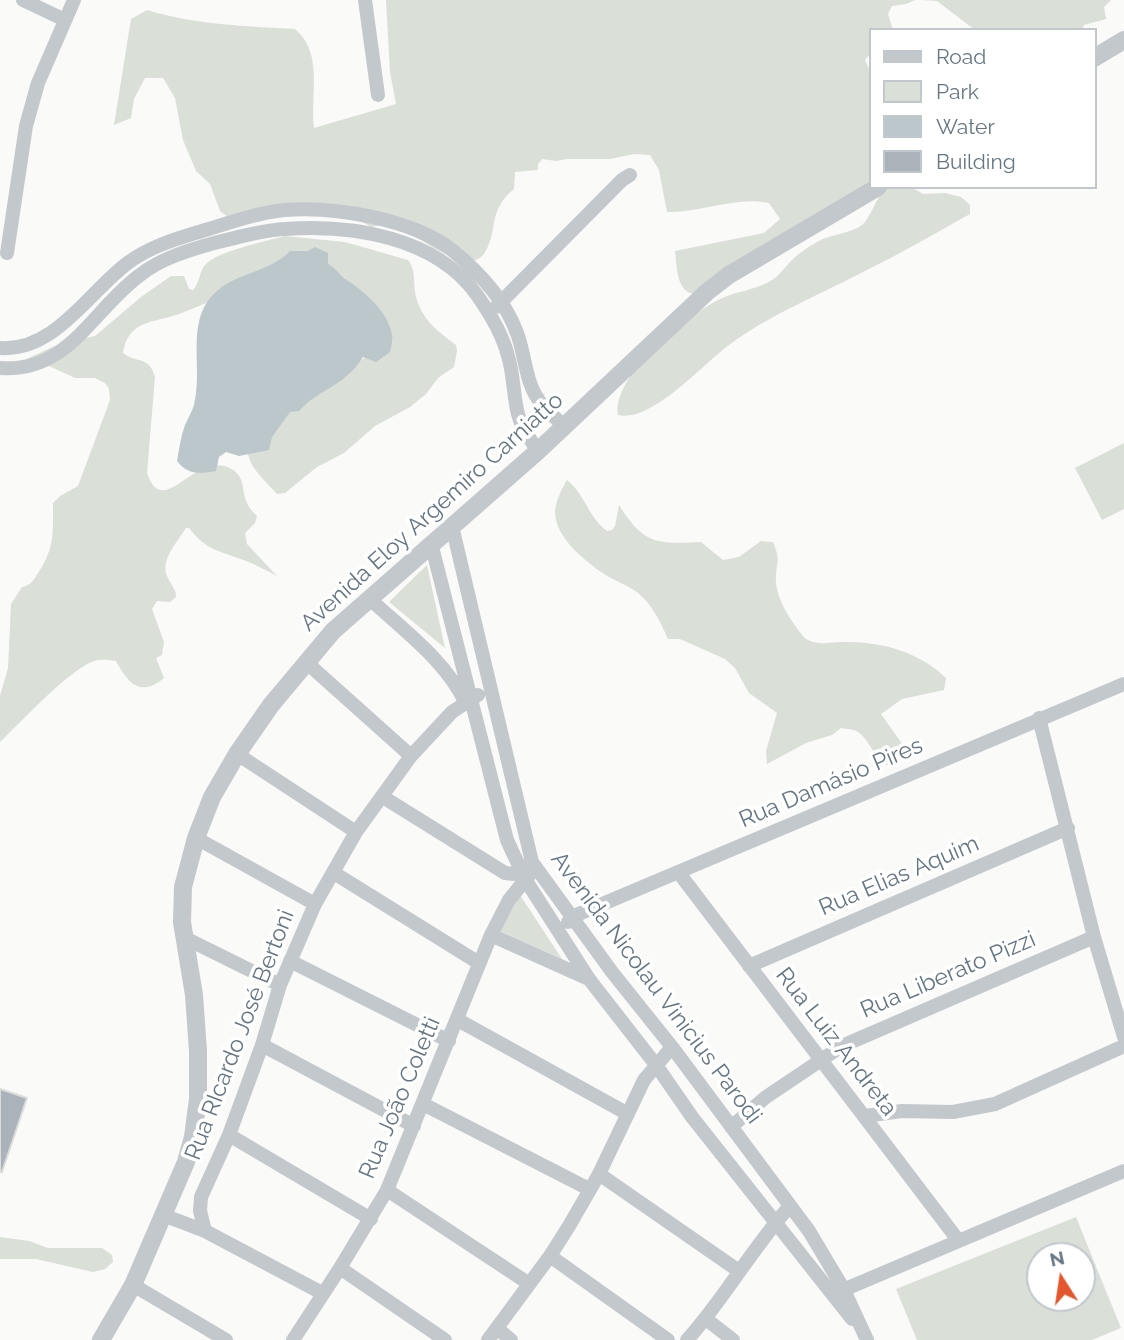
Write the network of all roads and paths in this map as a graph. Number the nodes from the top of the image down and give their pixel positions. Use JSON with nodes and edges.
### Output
{"nodes":[{"id":1,"x":23,"y":0,"type":"edge"},
{"id":2,"x":74,"y":0,"type":"edge"},
{"id":3,"x":365,"y":0,"type":"edge"},
{"id":4,"x":65,"y":20,"type":"junction"},
{"id":5,"x":1124,"y":40,"type":"edge"},
{"id":6,"x":1096,"y":57,"type":"edge"},
{"id":7,"x":378,"y":95,"type":"dead end"},
{"id":8,"x":630,"y":176,"type":"dead end"},
{"id":9,"x":875,"y":189,"type":"edge"},
{"id":10,"x":7,"y":253,"type":"dead end"},
{"id":11,"x":501,"y":302,"type":"junction"},
{"id":12,"x":488,"y":314,"type":"junction"},
{"id":13,"x":0,"y":348,"type":"edge"},
{"id":14,"x":0,"y":368,"type":"edge"},
{"id":15,"x":564,"y":426,"type":"junction"},
{"id":16,"x":538,"y":451,"type":"junction"},
{"id":17,"x":452,"y":526,"type":"junction"},
{"id":18,"x":431,"y":543,"type":"junction"},
{"id":19,"x":370,"y":599,"type":"junction"},
{"id":20,"x":306,"y":662,"type":"junction"},
{"id":21,"x":1124,"y":684,"type":"edge"},
{"id":22,"x":490,"y":690,"type":"junction"},
{"id":23,"x":468,"y":700,"type":"junction"},
{"id":24,"x":1039,"y":718,"type":"junction"},
{"id":25,"x":237,"y":754,"type":"junction"},
{"id":26,"x":411,"y":756,"type":"junction"},
{"id":27,"x":383,"y":797,"type":"junction"},
{"id":28,"x":1068,"y":828,"type":"junction"},
{"id":29,"x":356,"y":832,"type":"junction"},
{"id":30,"x":196,"y":838,"type":"junction"},
{"id":31,"x":528,"y":870,"type":"junction"},
{"id":32,"x":334,"y":873,"type":"junction"},
{"id":33,"x":679,"y":873,"type":"junction"},
{"id":34,"x":314,"y":904,"type":"junction"},
{"id":35,"x":574,"y":916,"type":"junction"},
{"id":36,"x":559,"y":930,"type":"junction"},
{"id":37,"x":491,"y":935,"type":"junction"},
{"id":38,"x":1094,"y":937,"type":"junction"},
{"id":39,"x":185,"y":938,"type":"junction"},
{"id":40,"x":290,"y":961,"type":"junction"},
{"id":41,"x":479,"y":962,"type":"junction"},
{"id":42,"x":749,"y":966,"type":"junction"},
{"id":43,"x":589,"y":979,"type":"junction"},
{"id":44,"x":280,"y":985,"type":"junction"},
{"id":45,"x":458,"y":1020,"type":"junction"},
{"id":46,"x":1124,"y":1037,"type":"edge"},
{"id":47,"x":449,"y":1041,"type":"junction"},
{"id":48,"x":262,"y":1045,"type":"junction"},
{"id":49,"x":1124,"y":1046,"type":"edge"},
{"id":50,"x":672,"y":1047,"type":"junction"},
{"id":51,"x":821,"y":1059,"type":"junction"},
{"id":52,"x":656,"y":1065,"type":"junction"},
{"id":53,"x":423,"y":1104,"type":"junction"},
{"id":54,"x":628,"y":1114,"type":"junction"},
{"id":55,"x":865,"y":1116,"type":"junction"},
{"id":56,"x":414,"y":1126,"type":"junction"},
{"id":57,"x":732,"y":1127,"type":"junction"},
{"id":58,"x":229,"y":1135,"type":"junction"},
{"id":59,"x":1124,"y":1171,"type":"edge"},
{"id":60,"x":599,"y":1174,"type":"junction"},
{"id":61,"x":589,"y":1189,"type":"junction"},
{"id":62,"x":387,"y":1190,"type":"junction"},
{"id":63,"x":790,"y":1206,"type":"junction"},
{"id":64,"x":163,"y":1214,"type":"junction"},
{"id":65,"x":371,"y":1219,"type":"junction"},
{"id":66,"x":775,"y":1223,"type":"junction"},
{"id":67,"x":205,"y":1231,"type":"junction"},
{"id":68,"x":958,"y":1240,"type":"junction"},
{"id":69,"x":550,"y":1256,"type":"junction"},
{"id":70,"x":340,"y":1268,"type":"junction"},
{"id":71,"x":739,"y":1271,"type":"junction"},
{"id":72,"x":528,"y":1283,"type":"junction"},
{"id":73,"x":133,"y":1285,"type":"junction"},
{"id":74,"x":837,"y":1292,"type":"junction"},
{"id":75,"x":323,"y":1293,"type":"junction"},
{"id":76,"x":706,"y":1319,"type":"junction"},
{"id":77,"x":493,"y":1334,"type":"edge"},
{"id":78,"x":101,"y":1340,"type":"edge"},
{"id":79,"x":226,"y":1340,"type":"edge"},
{"id":80,"x":293,"y":1340,"type":"edge"},
{"id":81,"x":445,"y":1340,"type":"edge"},
{"id":82,"x":511,"y":1340,"type":"edge"},
{"id":83,"x":668,"y":1340,"type":"edge"},
{"id":84,"x":687,"y":1340,"type":"edge"},
{"id":85,"x":733,"y":1340,"type":"edge"},
{"id":86,"x":867,"y":1340,"type":"edge"}],
"edges":[{"from":1,"to":4,"type":"street"},
{"from":2,"to":4,"type":"street"},
{"from":3,"to":7,"type":"street"},
{"from":4,"to":10,"type":"street"},
{"from":5,"to":6,"type":"street"},
{"from":8,"to":11,"type":"street"},
{"from":9,"to":15,"type":"street","name":"Avenida Eloy Argemiro Carniatto"},
{"from":11,"to":12,"type":"street"},
{"from":11,"to":13,"type":"street"},
{"from":11,"to":15,"type":"street"},
{"from":12,"to":14,"type":"street"},
{"from":12,"to":16,"type":"street"},
{"from":15,"to":16,"type":"street","name":"Avenida Eloy Argemiro Carniatto"},
{"from":16,"to":17,"type":"street","name":"Avenida Eloy Argemiro Carniatto"},
{"from":17,"to":18,"type":"street","name":"Avenida Eloy Argemiro Carniatto"},
{"from":17,"to":22,"type":"street","name":"Avenida Nicolau Vinicius Parodi"},
{"from":18,"to":19,"type":"street","name":"Avenida Eloy Argemiro Carniatto"},
{"from":18,"to":23,"type":"street","name":"Avenida Nicolau Vinicius Parodi"},
{"from":19,"to":20,"type":"street","name":"Avenida Eloy Argemiro Carniatto"},
{"from":19,"to":23,"type":"street"},
{"from":20,"to":25,"type":"street","name":"Avenida Eloy Argemiro Carniatto"},
{"from":20,"to":26,"type":"street"},
{"from":21,"to":24,"type":"street","name":"Rua Damásio Pires"},
{"from":22,"to":23,"type":"street","name":"Rua RIcardo José Bertoni"},
{"from":22,"to":31,"type":"street","name":"Avenida Nicolau Vinicius Parodi"},
{"from":23,"to":26,"type":"street","name":"Rua RIcardo José Bertoni"},
{"from":23,"to":31,"type":"street","name":"Avenida Nicolau Vinicius Parodi"},
{"from":24,"to":28,"type":"street"},
{"from":24,"to":33,"type":"street","name":"Rua Damásio Pires"},
{"from":25,"to":29,"type":"street"},
{"from":25,"to":30,"type":"street","name":"Avenida Eloy Argemiro Carniatto"},
{"from":26,"to":27,"type":"street","name":"Rua RIcardo José Bertoni"},
{"from":27,"to":29,"type":"street","name":"Rua RIcardo José Bertoni"},
{"from":27,"to":31,"type":"street"},
{"from":28,"to":38,"type":"street"},
{"from":28,"to":42,"type":"street","name":"Rua Elias Aquim"},
{"from":29,"to":32,"type":"street","name":"Rua RIcardo José Bertoni"},
{"from":30,"to":34,"type":"street"},
{"from":30,"to":39,"type":"street","name":"Avenida Eloy Argemiro Carniatto"},
{"from":31,"to":35,"type":"street","name":"Avenida Nicolau Vinicius Parodi"},
{"from":31,"to":36,"type":"street","name":"Avenida Nicolau Vinicius Parodi"},
{"from":31,"to":37,"type":"street","name":"Rua João Coletti"},
{"from":32,"to":34,"type":"street","name":"Rua RIcardo José Bertoni"},
{"from":32,"to":41,"type":"street"},
{"from":33,"to":35,"type":"street","name":"Rua Damásio Pires"},
{"from":33,"to":42,"type":"street","name":"Rua Luiz Andreta"},
{"from":34,"to":40,"type":"street","name":"Rua RIcardo José Bertoni"},
{"from":35,"to":36,"type":"street","name":"Rua Damásio Pires"},
{"from":35,"to":50,"type":"street","name":"Avenida Nicolau Vinicius Parodi"},
{"from":36,"to":43,"type":"street","name":"Avenida Nicolau Vinicius Parodi"},
{"from":37,"to":41,"type":"street","name":"Rua João Coletti"},
{"from":37,"to":43,"type":"street"},
{"from":38,"to":46,"type":"street"},
{"from":38,"to":51,"type":"street","name":"Rua Liberato Pizzi"},
{"from":39,"to":44,"type":"street"},
{"from":39,"to":64,"type":"street","name":"Avenida Eloy Argemiro Carniatto"},
{"from":40,"to":44,"type":"street","name":"Rua RIcardo José Bertoni"},
{"from":40,"to":47,"type":"street"},
{"from":41,"to":45,"type":"street","name":"Rua João Coletti"},
{"from":42,"to":51,"type":"street","name":"Rua Luiz Andreta"},
{"from":43,"to":52,"type":"street","name":"Avenida Nicolau Vinicius Parodi"},
{"from":44,"to":48,"type":"street","name":"Rua RIcardo José Bertoni"},
{"from":45,"to":47,"type":"street","name":"Rua João Coletti"},
{"from":45,"to":54,"type":"street"},
{"from":47,"to":53,"type":"street","name":"Rua João Coletti"},
{"from":48,"to":56,"type":"street"},
{"from":48,"to":58,"type":"street","name":"Rua RIcardo José Bertoni"},
{"from":49,"to":55,"type":"street"},
{"from":50,"to":52,"type":"street"},
{"from":50,"to":57,"type":"street","name":"Avenida Nicolau Vinicius Parodi"},
{"from":51,"to":55,"type":"street","name":"Rua Luiz Andreta"},
{"from":51,"to":57,"type":"street","name":"Rua Liberato Pizzi"},
{"from":52,"to":54,"type":"street"},
{"from":52,"to":66,"type":"street","name":"Avenida Nicolau Vinicius Parodi"},
{"from":53,"to":56,"type":"street","name":"Rua João Coletti"},
{"from":53,"to":61,"type":"street"},
{"from":54,"to":60,"type":"street"},
{"from":55,"to":68,"type":"street","name":"Rua Luiz Andreta"},
{"from":56,"to":62,"type":"street","name":"Rua João Coletti"},
{"from":57,"to":63,"type":"street","name":"Avenida Nicolau Vinicius Parodi"},
{"from":58,"to":65,"type":"street"},
{"from":58,"to":67,"type":"street","name":"Rua RIcardo José Bertoni"},
{"from":59,"to":68,"type":"street"},
{"from":60,"to":61,"type":"street"},
{"from":60,"to":71,"type":"street"},
{"from":61,"to":69,"type":"street"},
{"from":62,"to":65,"type":"street","name":"Rua João Coletti"},
{"from":62,"to":72,"type":"street"},
{"from":63,"to":66,"type":"street"},
{"from":63,"to":74,"type":"street","name":"Avenida Nicolau Vinicius Parodi"},
{"from":64,"to":67,"type":"street"},
{"from":64,"to":73,"type":"street","name":"Avenida Eloy Argemiro Carniatto"},
{"from":65,"to":70,"type":"street","name":"Rua João Coletti"},
{"from":66,"to":71,"type":"street"},
{"from":66,"to":74,"type":"street","name":"Avenida Nicolau Vinicius Parodi"},
{"from":67,"to":75,"type":"street"},
{"from":68,"to":74,"type":"street"},
{"from":69,"to":72,"type":"street"},
{"from":69,"to":83,"type":"street"},
{"from":70,"to":75,"type":"street","name":"Rua João Coletti"},
{"from":70,"to":81,"type":"street"},
{"from":71,"to":76,"type":"street"},
{"from":72,"to":77,"type":"street"},
{"from":73,"to":78,"type":"street","name":"Avenida Eloy Argemiro Carniatto"},
{"from":73,"to":79,"type":"street"},
{"from":74,"to":86,"type":"street","name":"Avenida Nicolau Vinicius Parodi"},
{"from":75,"to":80,"type":"street","name":"Rua João Coletti"},
{"from":76,"to":84,"type":"street"},
{"from":76,"to":85,"type":"street"},
{"from":77,"to":82,"type":"street"}]}
